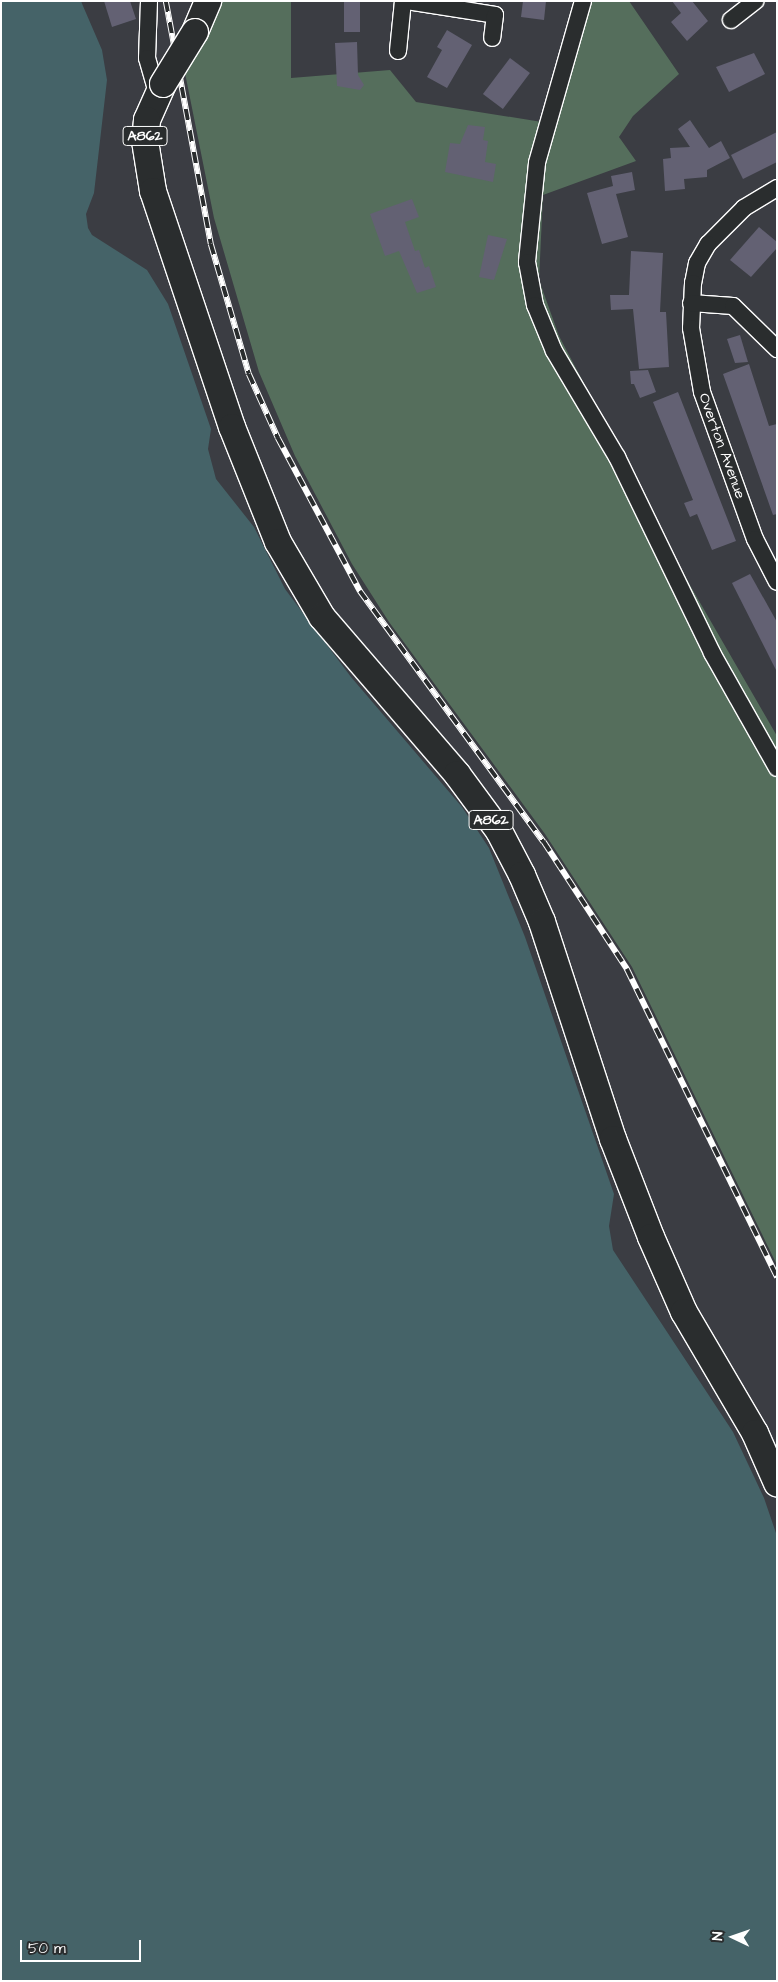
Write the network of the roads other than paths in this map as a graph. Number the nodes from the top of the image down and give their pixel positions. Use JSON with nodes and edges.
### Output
{"nodes":[{"id":1,"x":149,"y":1,"type":"edge"},
{"id":2,"x":208,"y":1,"type":"edge"},
{"id":3,"x":405,"y":1,"type":"edge"},
{"id":4,"x":583,"y":1,"type":"edge"},
{"id":5,"x":754,"y":1,"type":"edge"},
{"id":6,"x":496,"y":8,"type":"edge"},
{"id":7,"x":731,"y":20,"type":"dead end"},
{"id":8,"x":492,"y":38,"type":"dead end"},
{"id":9,"x":398,"y":51,"type":"dead end"},
{"id":10,"x":160,"y":88,"type":"junction"},
{"id":11,"x":777,"y":188,"type":"edge"},
{"id":12,"x":691,"y":303,"type":"junction"},
{"id":13,"x":777,"y":349,"type":"edge"},
{"id":14,"x":777,"y":582,"type":"edge"},
{"id":15,"x":777,"y":768,"type":"edge"},
{"id":16,"x":777,"y":1483,"type":"edge"}],
"edges":[{"from":1,"to":10,"type":"street"},
{"from":2,"to":10,"type":"main road","number":"A862","bridge":true},
{"from":3,"to":6,"type":"street"},
{"from":3,"to":9,"type":"street"},
{"from":4,"to":15,"type":"street"},
{"from":5,"to":7,"type":"street"},
{"from":6,"to":8,"type":"street"},
{"from":10,"to":16,"type":"main road","number":"A862"},
{"from":11,"to":12,"type":"street","name":"Overton Avenue"},
{"from":12,"to":13,"type":"street"},
{"from":12,"to":14,"type":"street","name":"Overton Avenue"}]}
